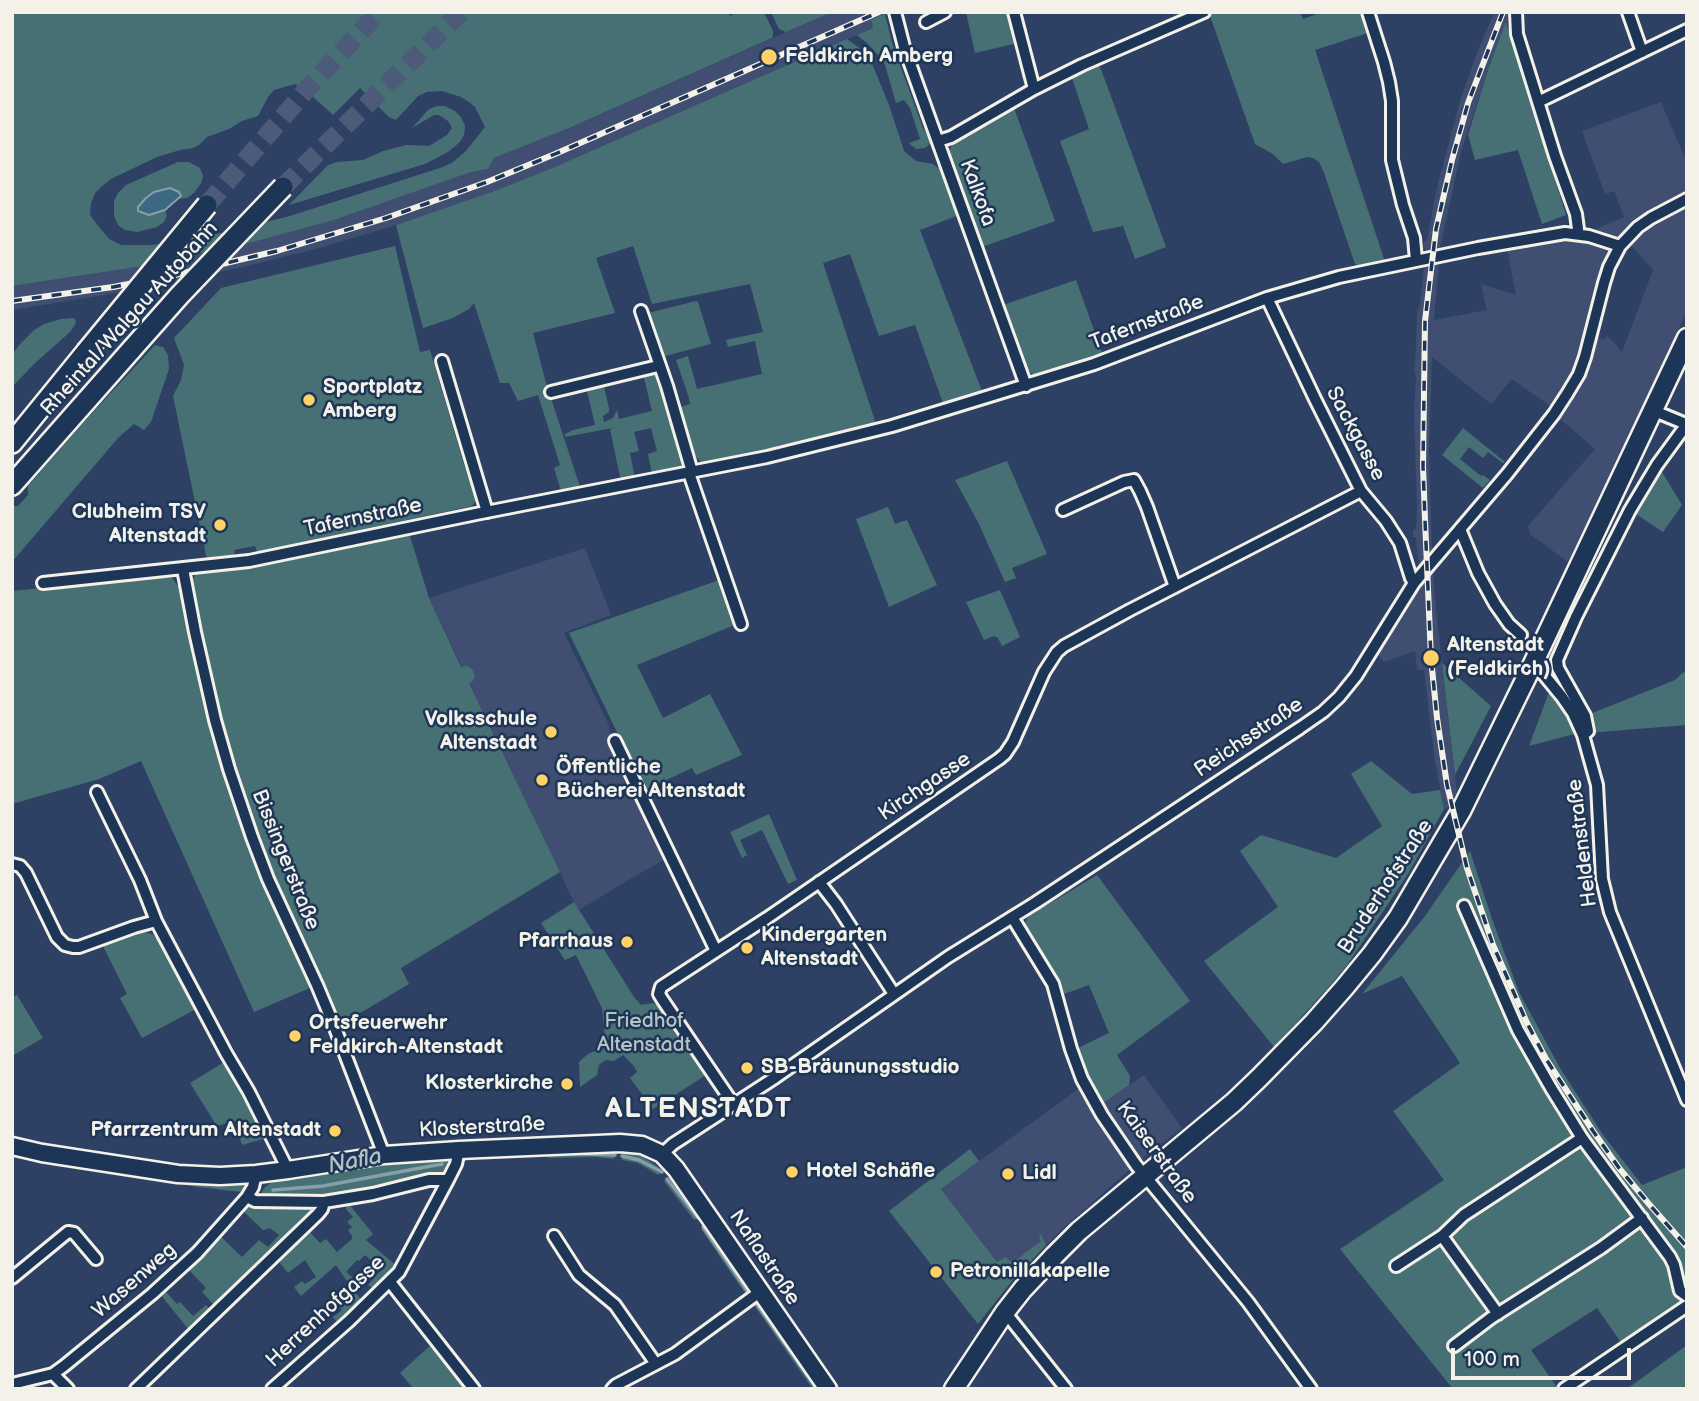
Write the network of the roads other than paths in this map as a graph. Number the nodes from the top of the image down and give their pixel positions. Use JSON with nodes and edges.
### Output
{"nodes":[{"id":1,"x":895,"y":12,"type":"edge"},
{"id":2,"x":945,"y":12,"type":"edge"},
{"id":3,"x":1014,"y":12,"type":"edge"},
{"id":4,"x":1204,"y":12,"type":"edge"},
{"id":5,"x":1368,"y":12,"type":"edge"},
{"id":6,"x":1516,"y":12,"type":"edge"},
{"id":7,"x":1628,"y":12,"type":"edge"},
{"id":8,"x":926,"y":22,"type":"dead end"},
{"id":9,"x":1687,"y":30,"type":"edge"},
{"id":10,"x":1642,"y":52,"type":"junction"},
{"id":11,"x":1034,"y":89,"type":"junction"},
{"id":12,"x":1538,"y":102,"type":"junction"},
{"id":13,"x":938,"y":141,"type":"junction"},
{"id":14,"x":283,"y":187,"type":"tunnel mouth"},
{"id":15,"x":1687,"y":199,"type":"edge"},
{"id":16,"x":207,"y":205,"type":"tunnel mouth"},
{"id":17,"x":1577,"y":234,"type":"junction"},
{"id":18,"x":1620,"y":246,"type":"junction"},
{"id":19,"x":1416,"y":260,"type":"junction"},
{"id":20,"x":1267,"y":298,"type":"junction"},
{"id":21,"x":641,"y":311,"type":"dead end"},
{"id":22,"x":1687,"y":338,"type":"edge"},
{"id":23,"x":442,"y":361,"type":"dead end"},
{"id":24,"x":659,"y":366,"type":"junction"},
{"id":25,"x":1026,"y":386,"type":"junction"},
{"id":26,"x":551,"y":392,"type":"dead end"},
{"id":27,"x":1652,"y":410,"type":"junction"},
{"id":28,"x":1686,"y":424,"type":"edge"},
{"id":29,"x":12,"y":443,"type":"edge"},
{"id":30,"x":690,"y":472,"type":"junction"},
{"id":31,"x":12,"y":485,"type":"edge"},
{"id":32,"x":1361,"y":491,"type":"junction"},
{"id":33,"x":1063,"y":510,"type":"dead end"},
{"id":34,"x":487,"y":512,"type":"junction"},
{"id":35,"x":1460,"y":529,"type":"junction"},
{"id":36,"x":183,"y":569,"type":"junction"},
{"id":37,"x":43,"y":583,"type":"dead end"},
{"id":38,"x":1415,"y":583,"type":"junction"},
{"id":39,"x":1175,"y":587,"type":"junction"},
{"id":40,"x":741,"y":624,"type":"dead end"},
{"id":41,"x":1521,"y":635,"type":"dead end"},
{"id":42,"x":1532,"y":666,"type":"junction"},
{"id":43,"x":1583,"y":736,"type":"junction"},
{"id":44,"x":615,"y":741,"type":"dead end"},
{"id":45,"x":97,"y":792,"type":"dead end"},
{"id":46,"x":12,"y":864,"type":"edge"},
{"id":47,"x":819,"y":882,"type":"junction"},
{"id":48,"x":1464,"y":906,"type":"dead end"},
{"id":49,"x":1013,"y":917,"type":"junction"},
{"id":50,"x":156,"y":921,"type":"junction"},
{"id":51,"x":716,"y":951,"type":"junction"},
{"id":52,"x":894,"y":994,"type":"junction"},
{"id":53,"x":1687,"y":1100,"type":"edge"},
{"id":54,"x":734,"y":1105,"type":"junction"},
{"id":55,"x":1582,"y":1138,"type":"junction"},
{"id":56,"x":12,"y":1146,"type":"edge"},
{"id":57,"x":458,"y":1150,"type":"junction"},
{"id":58,"x":663,"y":1154,"type":"junction"},
{"id":59,"x":384,"y":1155,"type":"junction"},
{"id":60,"x":288,"y":1170,"type":"junction"},
{"id":61,"x":256,"y":1174,"type":"junction"},
{"id":62,"x":1144,"y":1175,"type":"junction"},
{"id":63,"x":448,"y":1180,"type":"junction"},
{"id":64,"x":247,"y":1197,"type":"junction"},
{"id":65,"x":324,"y":1202,"type":"junction"},
{"id":66,"x":1642,"y":1218,"type":"junction"},
{"id":67,"x":554,"y":1236,"type":"dead end"},
{"id":68,"x":1442,"y":1237,"type":"junction"},
{"id":69,"x":96,"y":1259,"type":"dead end"},
{"id":70,"x":1396,"y":1266,"type":"dead end"},
{"id":71,"x":12,"y":1278,"type":"edge"},
{"id":72,"x":390,"y":1282,"type":"junction"},
{"id":73,"x":761,"y":1291,"type":"junction"},
{"id":74,"x":1687,"y":1296,"type":"edge"},
{"id":75,"x":1687,"y":1306,"type":"edge"},
{"id":76,"x":1005,"y":1312,"type":"junction"},
{"id":77,"x":1498,"y":1314,"type":"junction"},
{"id":78,"x":1454,"y":1346,"type":"dead end"},
{"id":79,"x":656,"y":1364,"type":"junction"},
{"id":80,"x":52,"y":1374,"type":"junction"},
{"id":81,"x":12,"y":1384,"type":"edge"},
{"id":82,"x":68,"y":1389,"type":"edge"},
{"id":83,"x":136,"y":1389,"type":"edge"},
{"id":84,"x":272,"y":1389,"type":"edge"},
{"id":85,"x":474,"y":1389,"type":"edge"},
{"id":86,"x":612,"y":1389,"type":"edge"},
{"id":87,"x":828,"y":1389,"type":"edge"},
{"id":88,"x":954,"y":1389,"type":"edge"},
{"id":89,"x":1066,"y":1389,"type":"edge"},
{"id":90,"x":1311,"y":1389,"type":"edge"},
{"id":91,"x":1564,"y":1389,"type":"edge"}],
"edges":[{"from":1,"to":13,"type":"street","name":"Kalkofa"},
{"from":2,"to":8,"type":"street"},
{"from":3,"to":11,"type":"street"},
{"from":4,"to":11,"type":"street"},
{"from":5,"to":19,"type":"street"},
{"from":6,"to":12,"type":"street"},
{"from":7,"to":10,"type":"street"},
{"from":9,"to":10,"type":"street"},
{"from":10,"to":12,"type":"street"},
{"from":11,"to":13,"type":"street"},
{"from":12,"to":17,"type":"street"},
{"from":13,"to":25,"type":"street","name":"Kalkofa"},
{"from":14,"to":31,"type":"highway","name":"Rheintal/Walgau Autobahn","bridge":true},
{"from":15,"to":18,"type":"street","name":"Reichsstraße"},
{"from":16,"to":29,"type":"highway","name":"Rheintal/Walgau Autobahn","bridge":true},
{"from":17,"to":18,"type":"street","name":"Tafernstraße"},
{"from":17,"to":19,"type":"street","name":"Tafernstraße"},
{"from":18,"to":35,"type":"street","name":"Reichsstraße"},
{"from":19,"to":20,"type":"street","name":"Tafernstraße"},
{"from":20,"to":25,"type":"street","name":"Tafernstraße"},
{"from":20,"to":32,"type":"street","name":"Sackgasse"},
{"from":21,"to":24,"type":"street"},
{"from":22,"to":27,"type":"main road","name":"Bruderhofstraße"},
{"from":23,"to":34,"type":"street"},
{"from":24,"to":26,"type":"street"},
{"from":24,"to":30,"type":"street"},
{"from":25,"to":30,"type":"street","name":"Tafernstraße"},
{"from":27,"to":28,"type":"street"},
{"from":27,"to":42,"type":"main road","name":"Bruderhofstraße"},
{"from":28,"to":43,"type":"street","name":"Heldenstraße"},
{"from":30,"to":34,"type":"street","name":"Tafernstraße"},
{"from":30,"to":40,"type":"street"},
{"from":32,"to":38,"type":"street","name":"Sackgasse"},
{"from":32,"to":39,"type":"street","name":"Kirchgasse"},
{"from":33,"to":39,"type":"street"},
{"from":34,"to":36,"type":"street","name":"Tafernstraße"},
{"from":35,"to":38,"type":"street","name":"Reichsstraße"},
{"from":35,"to":41,"type":"street"},
{"from":36,"to":37,"type":"street","name":"Tafernstraße"},
{"from":36,"to":59,"type":"street","name":"Bissingerstraße"},
{"from":38,"to":49,"type":"street","name":"Reichsstraße"},
{"from":39,"to":47,"type":"street","name":"Kirchgasse"},
{"from":42,"to":43,"type":"street","name":"Heldenstraße"},
{"from":42,"to":62,"type":"main road","name":"Bruderhofstraße"},
{"from":43,"to":53,"type":"street","name":"Heldenstraße"},
{"from":44,"to":51,"type":"street"},
{"from":45,"to":50,"type":"street"},
{"from":46,"to":50,"type":"street"},
{"from":47,"to":51,"type":"street","name":"Kirchgasse"},
{"from":47,"to":52,"type":"street"},
{"from":48,"to":55,"type":"street"},
{"from":49,"to":52,"type":"street","name":"Reichsstraße"},
{"from":49,"to":62,"type":"street","name":"Kaiserstraße"},
{"from":50,"to":60,"type":"street"},
{"from":51,"to":54,"type":"street","name":"Kirchgasse"},
{"from":52,"to":54,"type":"street","name":"Reichsstraße"},
{"from":54,"to":58,"type":"street","name":"Reichsstraße"},
{"from":55,"to":66,"type":"street"},
{"from":55,"to":68,"type":"street"},
{"from":56,"to":61,"type":"main road","name":"Klosterstraße"},
{"from":57,"to":58,"type":"main road","name":"Klosterstraße"},
{"from":57,"to":59,"type":"main road","name":"Klosterstraße"},
{"from":57,"to":63,"type":"street","name":"Herrenhofgasse"},
{"from":58,"to":73,"type":"main road","name":"Naflastraße"},
{"from":59,"to":60,"type":"main road","name":"Klosterstraße"},
{"from":60,"to":61,"type":"main road","name":"Klosterstraße"},
{"from":61,"to":64,"type":"street","name":"Wasenweg"},
{"from":62,"to":76,"type":"main road","name":"Bruderhofstraße"},
{"from":62,"to":90,"type":"street","name":"Kaiserstraße"},
{"from":63,"to":65,"type":"street"},
{"from":63,"to":72,"type":"street","name":"Herrenhofgasse"},
{"from":64,"to":65,"type":"street"},
{"from":64,"to":80,"type":"street","name":"Wasenweg"},
{"from":65,"to":83,"type":"street"},
{"from":66,"to":74,"type":"street"},
{"from":66,"to":77,"type":"street"},
{"from":67,"to":79,"type":"street"},
{"from":68,"to":70,"type":"street"},
{"from":68,"to":77,"type":"street"},
{"from":69,"to":71,"type":"street"},
{"from":72,"to":84,"type":"street","name":"Herrenhofgasse"},
{"from":72,"to":85,"type":"street"},
{"from":73,"to":79,"type":"street"},
{"from":73,"to":87,"type":"main road","name":"Naflastraße"},
{"from":75,"to":91,"type":"street"},
{"from":76,"to":88,"type":"main road","name":"Bruderhofstraße"},
{"from":76,"to":89,"type":"street"},
{"from":77,"to":78,"type":"street"},
{"from":79,"to":86,"type":"street"},
{"from":80,"to":81,"type":"street","name":"Wasenweg"},
{"from":80,"to":82,"type":"street"}]}
